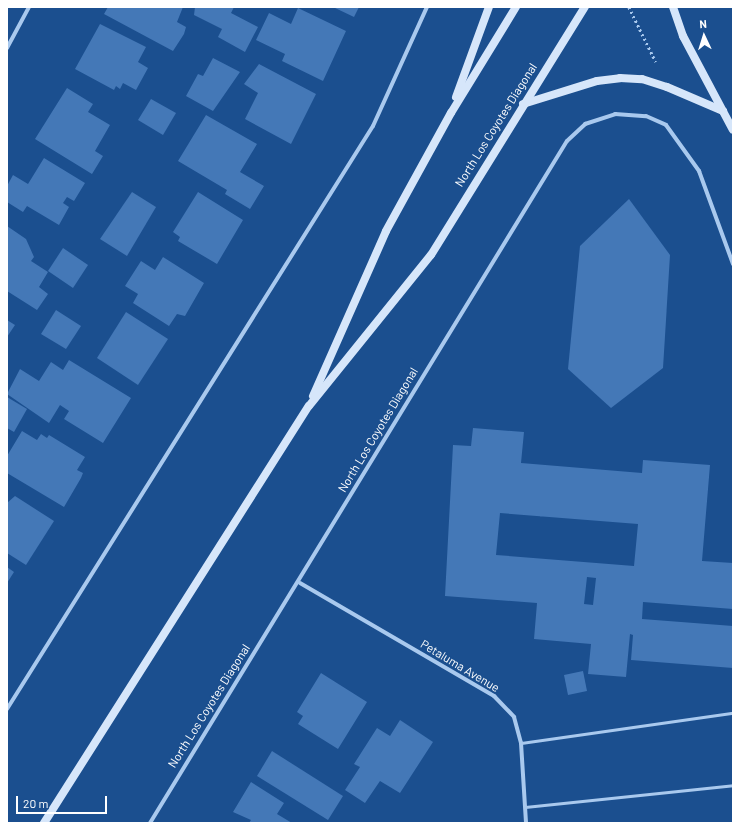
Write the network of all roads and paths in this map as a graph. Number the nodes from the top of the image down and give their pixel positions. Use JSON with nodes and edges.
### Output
{"nodes":[{"id":1,"x":29,"y":7,"type":"edge"},
{"id":2,"x":427,"y":7,"type":"edge"},
{"id":3,"x":489,"y":7,"type":"edge"},
{"id":4,"x":516,"y":7,"type":"edge"},
{"id":5,"x":585,"y":7,"type":"edge"},
{"id":6,"x":629,"y":7,"type":"edge"},
{"id":7,"x":673,"y":7,"type":"edge"},
{"id":8,"x":7,"y":48,"type":"edge"},
{"id":9,"x":659,"y":70,"type":"dead end"},
{"id":10,"x":522,"y":104,"type":"junction"},
{"id":11,"x":723,"y":111,"type":"junction"},
{"id":12,"x":451,"y":113,"type":"junction"},
{"id":13,"x":733,"y":130,"type":"edge"},
{"id":14,"x":733,"y":264,"type":"edge"},
{"id":15,"x":309,"y":406,"type":"junction"},
{"id":16,"x":300,"y":583,"type":"junction"},
{"id":17,"x":7,"y":709,"type":"edge"},
{"id":18,"x":733,"y":713,"type":"edge"},
{"id":19,"x":521,"y":743,"type":"junction"},
{"id":20,"x":733,"y":785,"type":"edge"},
{"id":21,"x":525,"y":807,"type":"junction"},
{"id":22,"x":44,"y":823,"type":"edge"},
{"id":23,"x":150,"y":823,"type":"edge"},
{"id":24,"x":526,"y":823,"type":"edge"}],
"edges":[{"from":1,"to":8,"type":"street"},
{"from":2,"to":17,"type":"street"},
{"from":3,"to":12,"type":"main road"},
{"from":4,"to":12,"type":"main road","name":"North Los Coyotes Diagonal"},
{"from":5,"to":10,"type":"main road","name":"North Los Coyotes Diagonal"},
{"from":6,"to":9,"type":"path"},
{"from":7,"to":11,"type":"main road"},
{"from":10,"to":11,"type":"main road"},
{"from":10,"to":15,"type":"main road","name":"North Los Coyotes Diagonal"},
{"from":11,"to":13,"type":"main road"},
{"from":12,"to":15,"type":"main road","name":"North Los Coyotes Diagonal"},
{"from":14,"to":16,"type":"street","name":"North Los Coyotes Diagonal"},
{"from":15,"to":22,"type":"main road","name":"North Los Coyotes Diagonal"},
{"from":16,"to":19,"type":"street","name":"Petaluma Avenue"},
{"from":16,"to":23,"type":"street","name":"North Los Coyotes Diagonal"},
{"from":18,"to":19,"type":"lane"},
{"from":19,"to":21,"type":"street","name":"Petaluma Avenue"},
{"from":20,"to":21,"type":"lane"},
{"from":21,"to":24,"type":"street","name":"Petaluma Avenue"}]}
